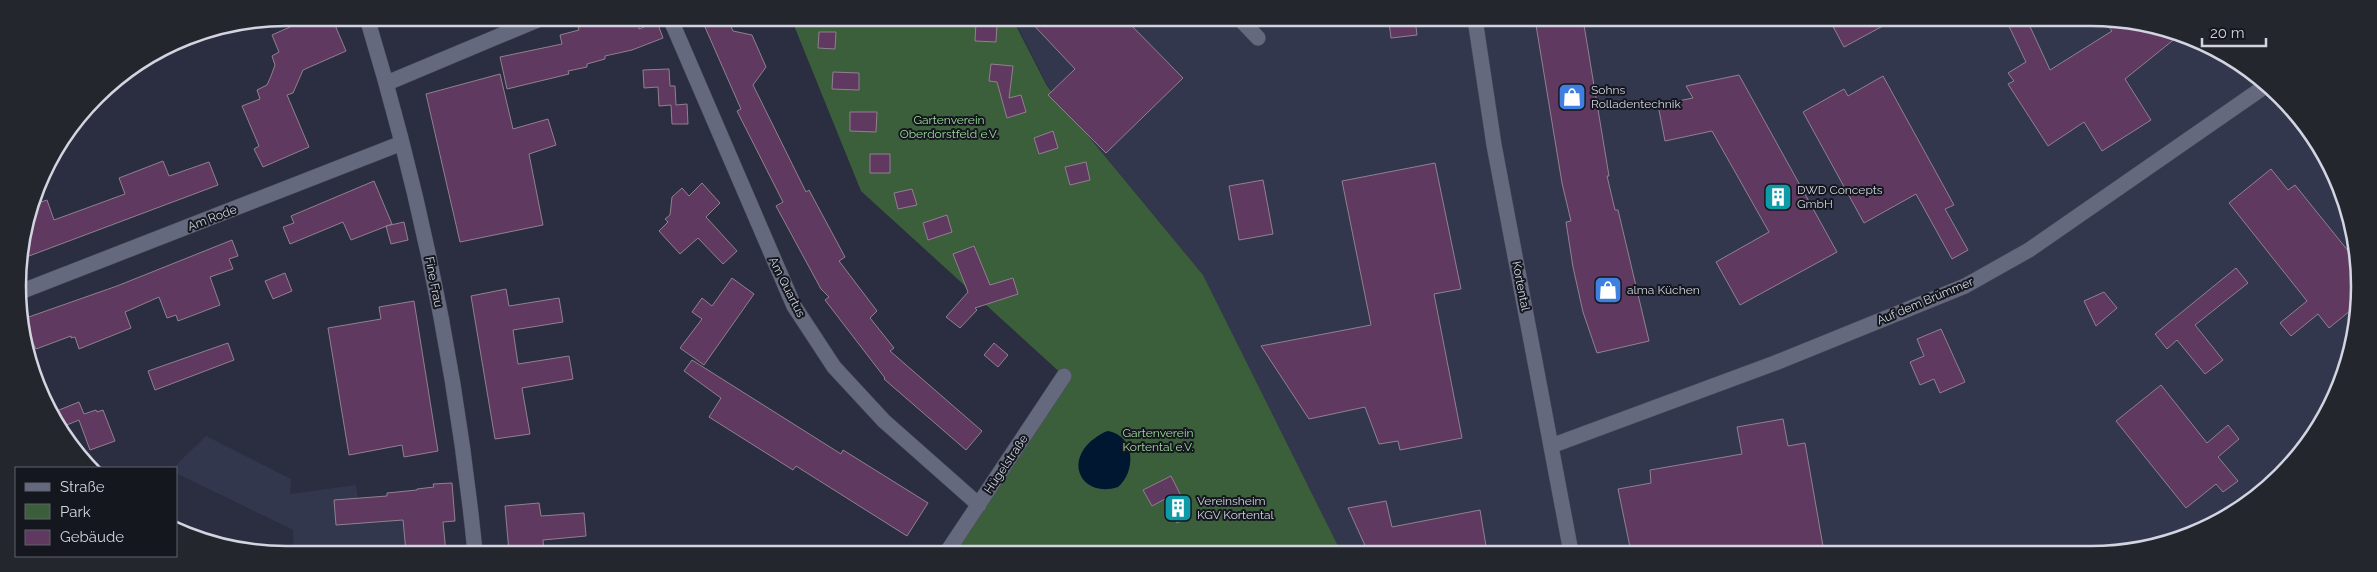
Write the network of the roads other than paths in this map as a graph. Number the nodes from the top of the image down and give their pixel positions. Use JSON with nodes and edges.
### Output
{"nodes":[{"id":1,"x":369,"y":26,"type":"edge"},
{"id":2,"x":523,"y":26,"type":"edge"},
{"id":3,"x":673,"y":26,"type":"edge"},
{"id":4,"x":1247,"y":26,"type":"edge"},
{"id":5,"x":1476,"y":26,"type":"edge"},
{"id":6,"x":1258,"y":38,"type":"dead end"},
{"id":7,"x":387,"y":83,"type":"junction"},
{"id":8,"x":2261,"y":90,"type":"edge"},
{"id":9,"x":402,"y":143,"type":"junction"},
{"id":10,"x":26,"y":290,"type":"edge"},
{"id":11,"x":1064,"y":376,"type":"dead end"},
{"id":12,"x":1551,"y":446,"type":"junction"},
{"id":13,"x":979,"y":505,"type":"junction"},
{"id":14,"x":474,"y":546,"type":"edge"},
{"id":15,"x":951,"y":546,"type":"edge"},
{"id":16,"x":1570,"y":546,"type":"edge"}],
"edges":[{"from":1,"to":7,"type":"street","name":"Fine Frau"},
{"from":2,"to":7,"type":"street"},
{"from":3,"to":13,"type":"street","name":"Am Quartus"},
{"from":4,"to":6,"type":"street"},
{"from":5,"to":12,"type":"street","name":"Kortental"},
{"from":7,"to":9,"type":"street","name":"Fine Frau"},
{"from":8,"to":12,"type":"street","name":"Auf dem Brümmer"},
{"from":9,"to":10,"type":"street","name":"Am Rode"},
{"from":9,"to":14,"type":"street","name":"Fine Frau"},
{"from":11,"to":13,"type":"street","name":"Hügelstraße"},
{"from":12,"to":16,"type":"street","name":"Kortental"},
{"from":13,"to":15,"type":"street","name":"Hügelstraße"}]}
